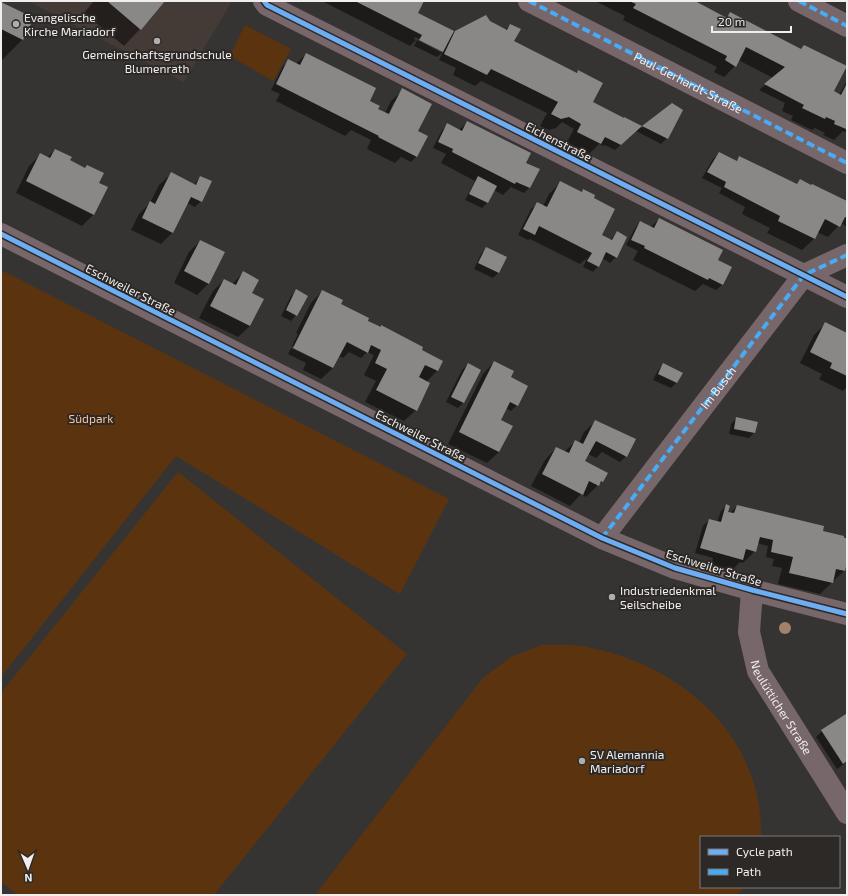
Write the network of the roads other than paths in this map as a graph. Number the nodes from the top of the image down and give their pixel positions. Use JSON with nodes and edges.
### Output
{"nodes":[{"id":1,"x":264,"y":1,"type":"edge"},
{"id":2,"x":529,"y":1,"type":"edge"},
{"id":3,"x":799,"y":1,"type":"edge"},
{"id":4,"x":847,"y":26,"type":"edge"},
{"id":5,"x":847,"y":163,"type":"edge"},
{"id":6,"x":1,"y":234,"type":"edge"},
{"id":7,"x":847,"y":255,"type":"edge"},
{"id":8,"x":804,"y":275,"type":"junction"},
{"id":9,"x":847,"y":297,"type":"edge"},
{"id":10,"x":602,"y":538,"type":"junction"},
{"id":11,"x":752,"y":590,"type":"junction"},
{"id":12,"x":847,"y":614,"type":"edge"},
{"id":13,"x":847,"y":813,"type":"edge"}],
"edges":[{"from":1,"to":8,"type":"street","name":"Eichenstraße"},
{"from":2,"to":5,"type":"street","name":"Paul-Gerhardt-Straße"},
{"from":3,"to":4,"type":"street"},
{"from":6,"to":10,"type":"street","name":"Eschweiler Straße"},
{"from":7,"to":8,"type":"street","name":"Im Busch"},
{"from":8,"to":9,"type":"street","name":"Eichenstraße"},
{"from":8,"to":10,"type":"street","name":"Im Busch"},
{"from":10,"to":11,"type":"street","name":"Eschweiler Straße"},
{"from":11,"to":12,"type":"street","name":"Eschweiler Straße"},
{"from":11,"to":13,"type":"street","name":"Neulütticher Straße"}]}
